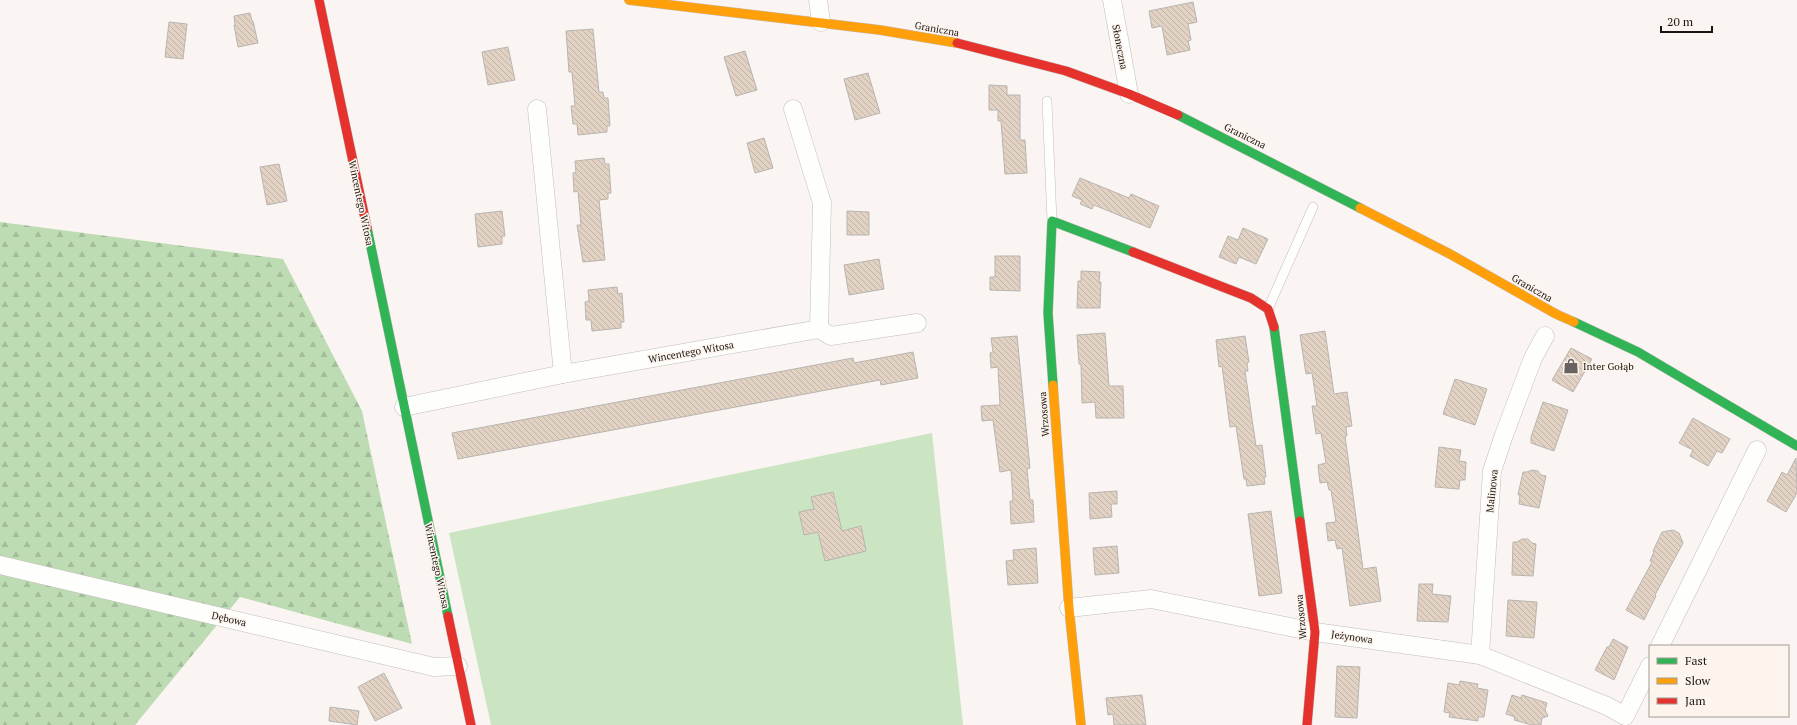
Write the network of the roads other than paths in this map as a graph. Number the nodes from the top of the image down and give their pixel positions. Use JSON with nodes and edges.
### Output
{"nodes":[{"id":1,"x":319,"y":0,"type":"edge"},
{"id":2,"x":629,"y":0,"type":"edge"},
{"id":3,"x":818,"y":0,"type":"edge"},
{"id":4,"x":1112,"y":0,"type":"edge"},
{"id":5,"x":821,"y":22,"type":"junction"},
{"id":6,"x":1130,"y":94,"type":"junction"},
{"id":7,"x":1047,"y":101,"type":"dead end"},
{"id":8,"x":793,"y":108,"type":"dead end"},
{"id":9,"x":537,"y":109,"type":"dead end"},
{"id":10,"x":1313,"y":207,"type":"dead end"},
{"id":11,"x":1052,"y":221,"type":"junction"},
{"id":12,"x":1268,"y":309,"type":"junction"},
{"id":13,"x":917,"y":323,"type":"dead end"},
{"id":14,"x":819,"y":329,"type":"junction"},
{"id":15,"x":1545,"y":336,"type":"dead end"},
{"id":16,"x":563,"y":374,"type":"junction"},
{"id":17,"x":404,"y":406,"type":"junction"},
{"id":18,"x":1797,"y":446,"type":"edge"},
{"id":19,"x":1757,"y":450,"type":"dead end"},
{"id":20,"x":0,"y":565,"type":"edge"},
{"id":21,"x":1069,"y":608,"type":"junction"},
{"id":22,"x":1315,"y":632,"type":"junction"},
{"id":23,"x":1660,"y":645,"type":"edge"},
{"id":24,"x":1480,"y":655,"type":"junction"},
{"id":25,"x":458,"y":666,"type":"junction"},
{"id":26,"x":1649,"y":668,"type":"edge"},
{"id":27,"x":471,"y":725,"type":"edge"},
{"id":28,"x":1081,"y":725,"type":"edge"},
{"id":29,"x":1307,"y":725,"type":"edge"}],
"edges":[{"from":1,"to":17,"type":"street","name":"Wincentego Witosa"},
{"from":2,"to":5,"type":"street","name":"Graniczna"},
{"from":3,"to":5,"type":"street"},
{"from":4,"to":6,"type":"street","name":"Słoneczna"},
{"from":5,"to":6,"type":"street","name":"Graniczna"},
{"from":6,"to":18,"type":"street","name":"Graniczna"},
{"from":7,"to":11,"type":"lane","name":"Wrzosowa"},
{"from":8,"to":14,"type":"street"},
{"from":9,"to":16,"type":"street"},
{"from":10,"to":12,"type":"lane"},
{"from":11,"to":12,"type":"street"},
{"from":11,"to":21,"type":"street","name":"Wrzosowa"},
{"from":12,"to":22,"type":"street","name":"Wrzosowa"},
{"from":13,"to":14,"type":"street","name":"Wincentego Witosa"},
{"from":14,"to":16,"type":"street","name":"Wincentego Witosa"},
{"from":15,"to":24,"type":"street","name":"Malinowa"},
{"from":16,"to":17,"type":"street","name":"Wincentego Witosa"},
{"from":17,"to":25,"type":"street","name":"Wincentego Witosa"},
{"from":19,"to":23,"type":"street"},
{"from":20,"to":25,"type":"street","name":"Dębowa"},
{"from":21,"to":22,"type":"street","name":"Jeżynowa"},
{"from":21,"to":28,"type":"street","name":"Wrzosowa"},
{"from":22,"to":24,"type":"street","name":"Jeżynowa"},
{"from":22,"to":29,"type":"street","name":"Wrzosowa"},
{"from":24,"to":26,"type":"street","name":"Jeżynowa"},
{"from":25,"to":27,"type":"street","name":"Wincentego Witosa"}]}
